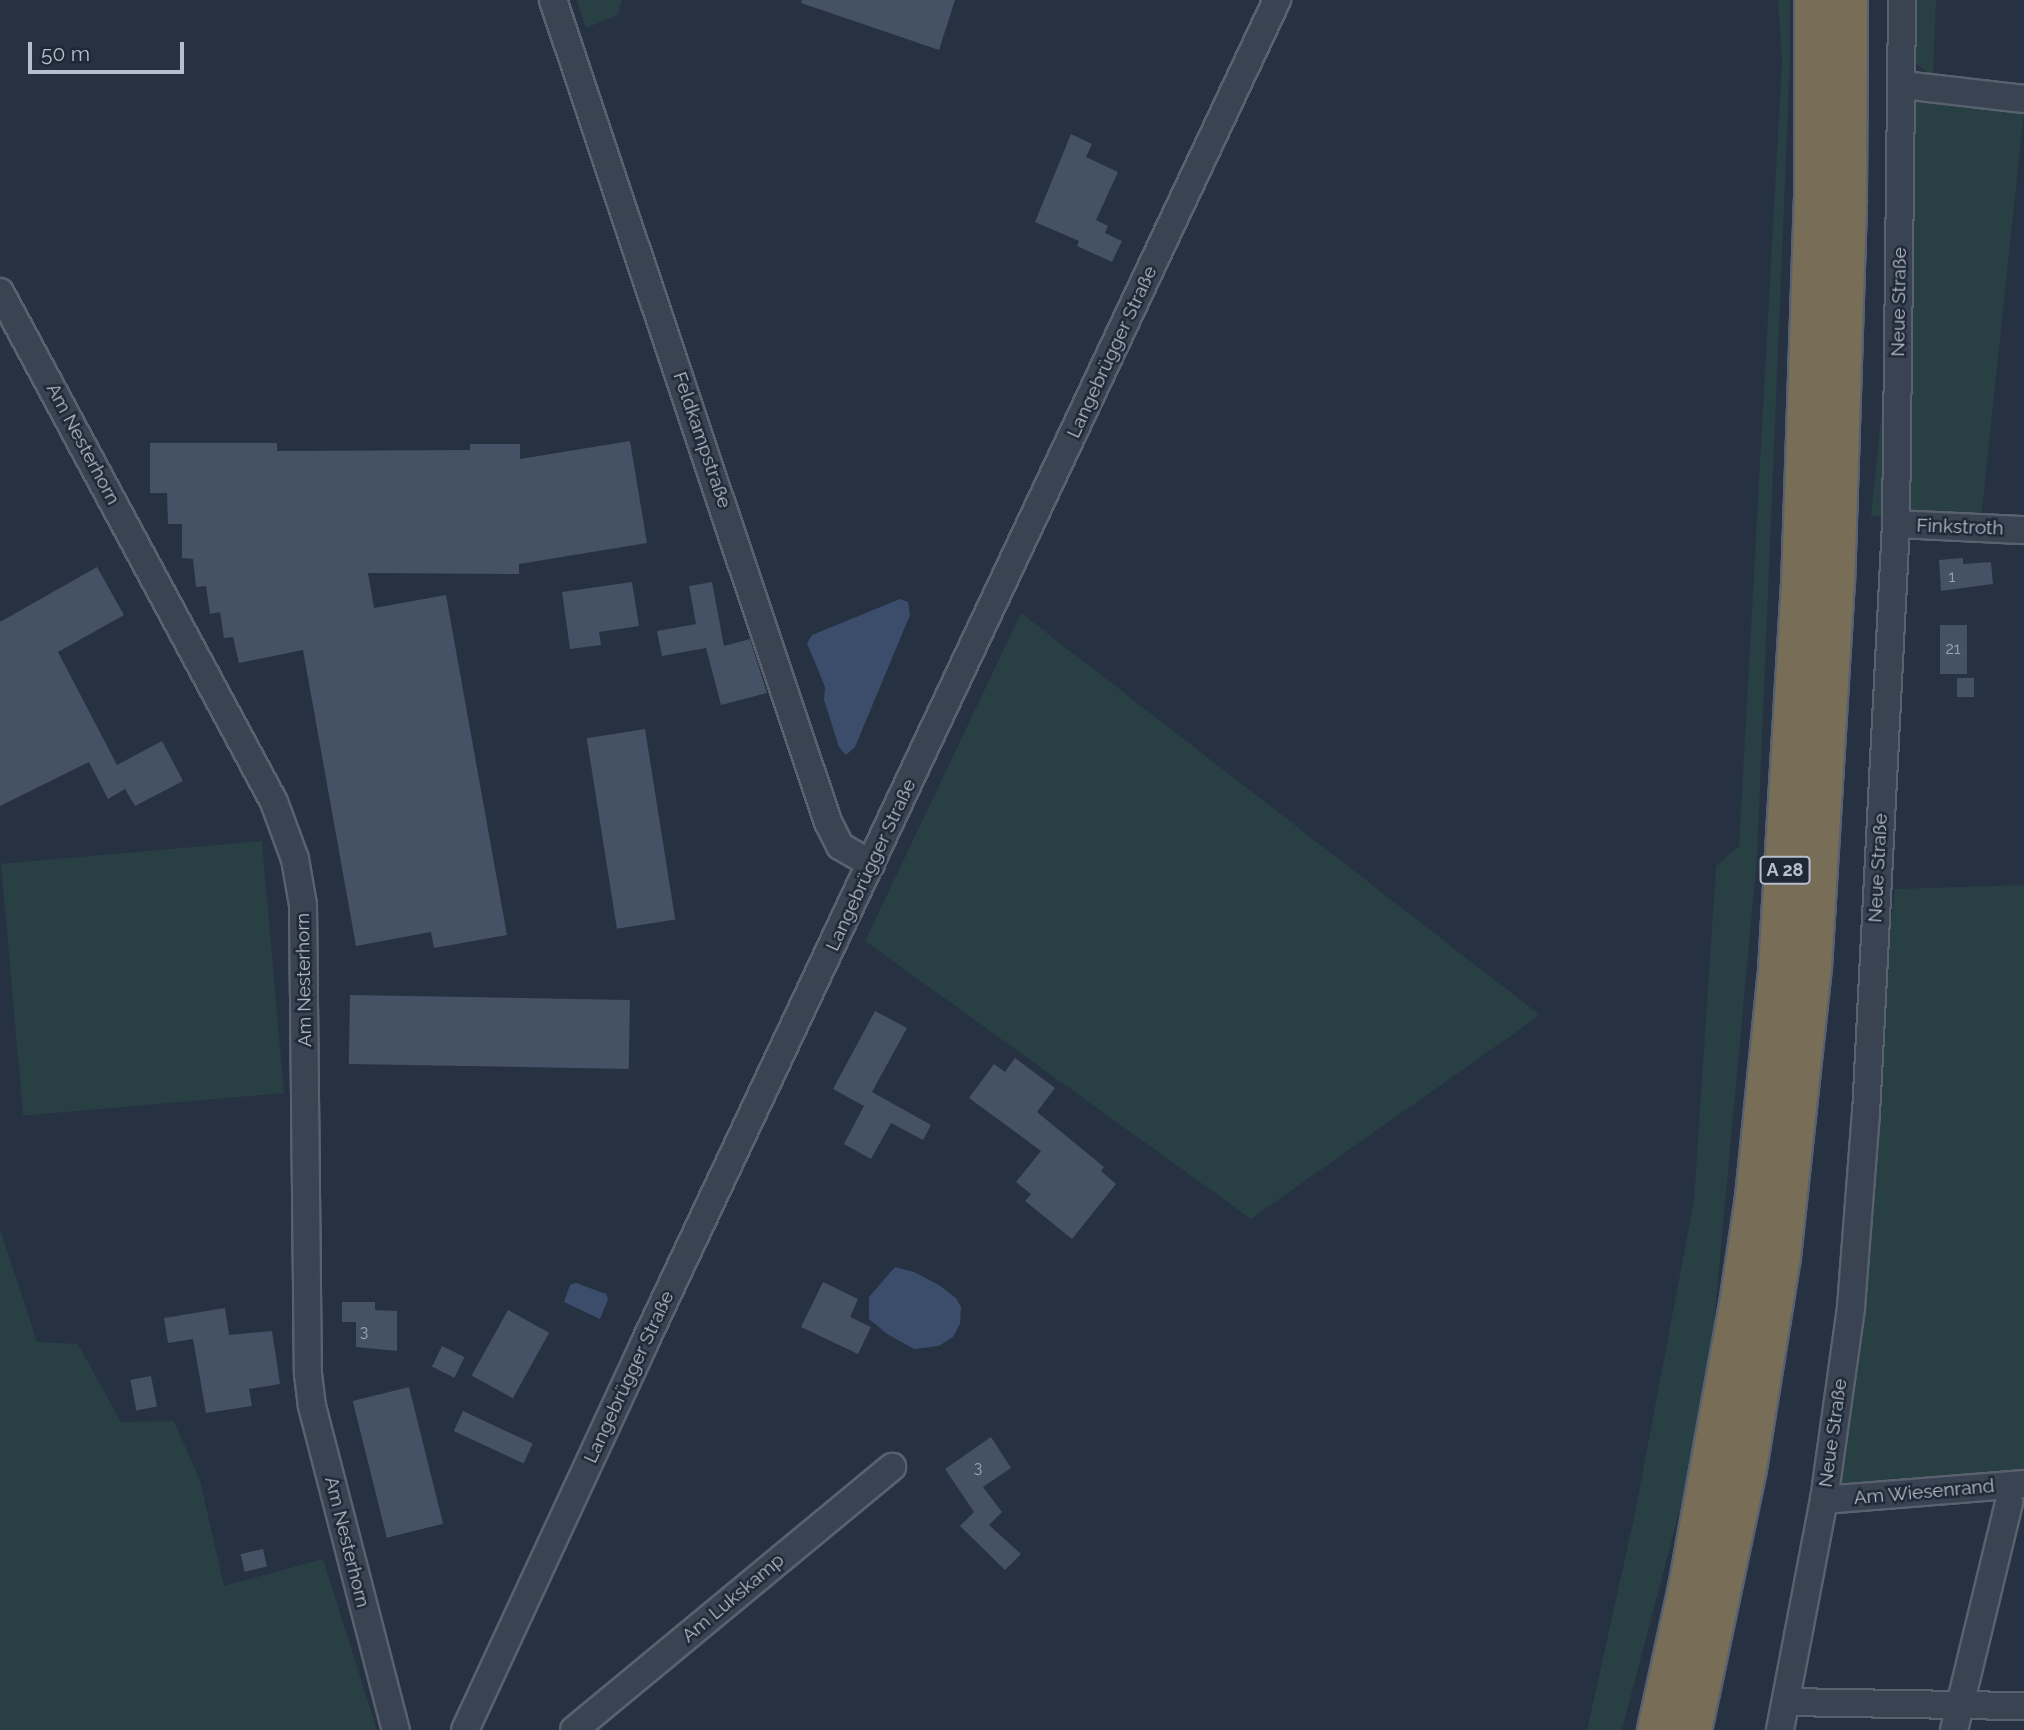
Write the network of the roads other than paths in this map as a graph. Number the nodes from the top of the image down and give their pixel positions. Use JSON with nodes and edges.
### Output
{"nodes":[{"id":1,"x":553,"y":0,"type":"edge"},
{"id":2,"x":1278,"y":0,"type":"edge"},
{"id":3,"x":1814,"y":0,"type":"edge"},
{"id":4,"x":1848,"y":0,"type":"edge"},
{"id":5,"x":1902,"y":0,"type":"edge"},
{"id":6,"x":1903,"y":85,"type":"junction"},
{"id":7,"x":2024,"y":99,"type":"edge"},
{"id":8,"x":0,"y":292,"type":"edge"},
{"id":9,"x":1896,"y":524,"type":"junction"},
{"id":10,"x":2024,"y":530,"type":"edge"},
{"id":11,"x":871,"y":864,"type":"junction"},
{"id":12,"x":892,"y":1466,"type":"dead end"},
{"id":13,"x":2017,"y":1493,"type":"edge"},
{"id":14,"x":1824,"y":1500,"type":"junction"},
{"id":15,"x":1787,"y":1702,"type":"junction"},
{"id":16,"x":2024,"y":1706,"type":"edge"},
{"id":17,"x":1955,"y":1719,"type":"edge"},
{"id":18,"x":396,"y":1730,"type":"edge"},
{"id":19,"x":465,"y":1730,"type":"edge"},
{"id":20,"x":574,"y":1730,"type":"edge"},
{"id":21,"x":1657,"y":1730,"type":"edge"},
{"id":22,"x":1692,"y":1730,"type":"edge"},
{"id":23,"x":1780,"y":1730,"type":"edge"}],
"edges":[{"from":1,"to":11,"type":"street","name":"Feldkampstraße"},
{"from":2,"to":11,"type":"street","name":"Langebrügger Straße"},
{"from":3,"to":21,"type":"highway","number":"A 28"},
{"from":4,"to":22,"type":"highway","number":"A 28"},
{"from":5,"to":6,"type":"street","name":"Neue Straße"},
{"from":6,"to":7,"type":"street"},
{"from":6,"to":9,"type":"street","name":"Neue Straße"},
{"from":8,"to":18,"type":"street","name":"Am Nesterhorn"},
{"from":9,"to":10,"type":"street","name":"Finkstroth"},
{"from":9,"to":14,"type":"street","name":"Neue Straße"},
{"from":11,"to":19,"type":"street","name":"Langebrügger Straße"},
{"from":12,"to":20,"type":"street","name":"Am Lukskamp"},
{"from":13,"to":14,"type":"street","name":"Am Wiesenrand"},
{"from":13,"to":17,"type":"street"},
{"from":14,"to":15,"type":"street","name":"Neue Straße"},
{"from":15,"to":17,"type":"street"},
{"from":15,"to":23,"type":"street","name":"Neue Straße"},
{"from":16,"to":17,"type":"street"}]}
